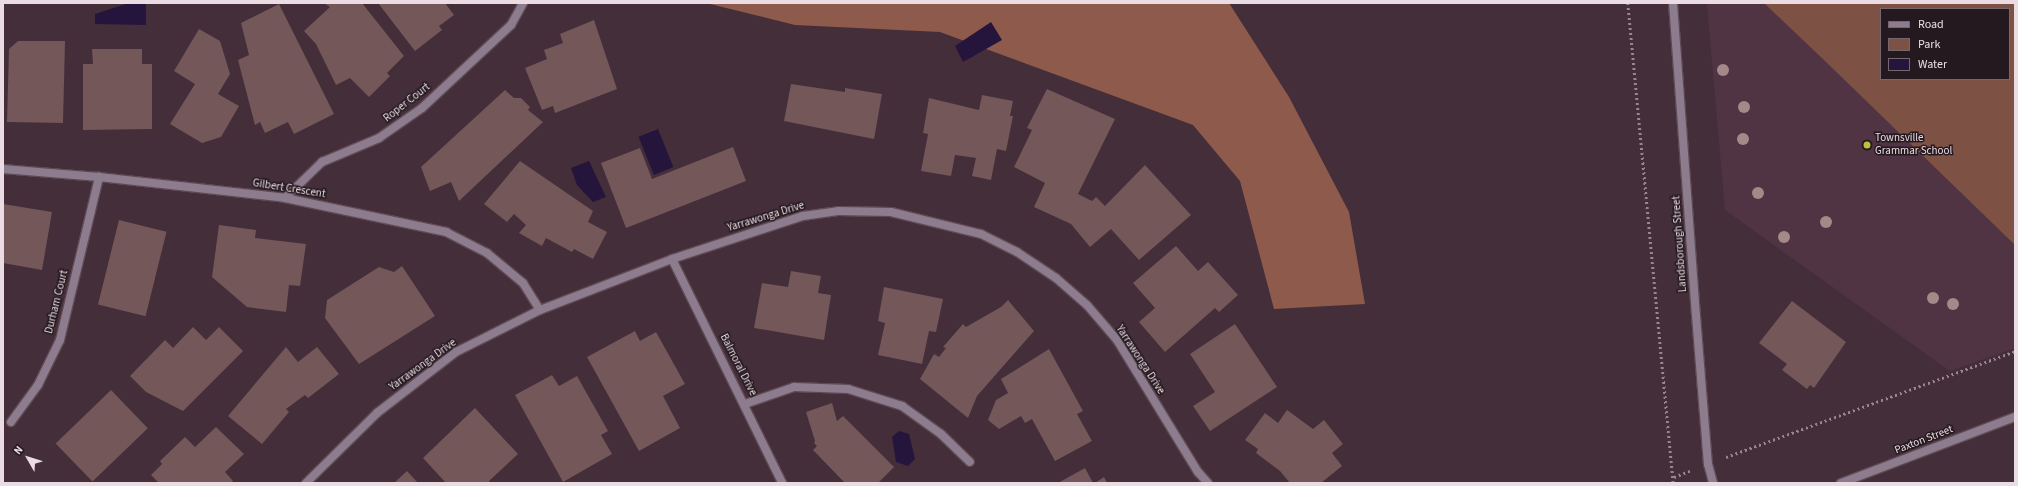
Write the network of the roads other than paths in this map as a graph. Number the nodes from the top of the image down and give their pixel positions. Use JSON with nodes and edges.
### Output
{"nodes":[{"id":1,"x":524,"y":3,"type":"edge"},
{"id":2,"x":1673,"y":3,"type":"edge"},
{"id":3,"x":3,"y":169,"type":"edge"},
{"id":4,"x":99,"y":177,"type":"junction"},
{"id":5,"x":286,"y":198,"type":"junction"},
{"id":6,"x":672,"y":259,"type":"junction"},
{"id":7,"x":540,"y":310,"type":"junction"},
{"id":8,"x":745,"y":404,"type":"junction"},
{"id":9,"x":2015,"y":417,"type":"edge"},
{"id":10,"x":11,"y":422,"type":"dead end"},
{"id":11,"x":970,"y":462,"type":"dead end"},
{"id":12,"x":306,"y":483,"type":"edge"},
{"id":13,"x":782,"y":483,"type":"edge"},
{"id":14,"x":1208,"y":483,"type":"edge"},
{"id":15,"x":1713,"y":483,"type":"edge"},
{"id":16,"x":1841,"y":483,"type":"edge"}],
"edges":[{"from":1,"to":5,"type":"street","name":"Roper Court"},
{"from":2,"to":15,"type":"street","name":"Landsborough Street"},
{"from":3,"to":4,"type":"street","name":"Gilbert Crescent"},
{"from":4,"to":5,"type":"street","name":"Gilbert Crescent"},
{"from":4,"to":10,"type":"street","name":"Durham Court"},
{"from":5,"to":7,"type":"street","name":"Gilbert Crescent"},
{"from":6,"to":7,"type":"street","name":"Yarrawonga Drive"},
{"from":6,"to":8,"type":"street","name":"Balmoral Drive"},
{"from":6,"to":14,"type":"street","name":"Yarrawonga Drive"},
{"from":7,"to":12,"type":"street","name":"Yarrawonga Drive"},
{"from":8,"to":11,"type":"street"},
{"from":8,"to":13,"type":"street","name":"Balmoral Drive"},
{"from":9,"to":16,"type":"street","name":"Paxton Street"}]}
